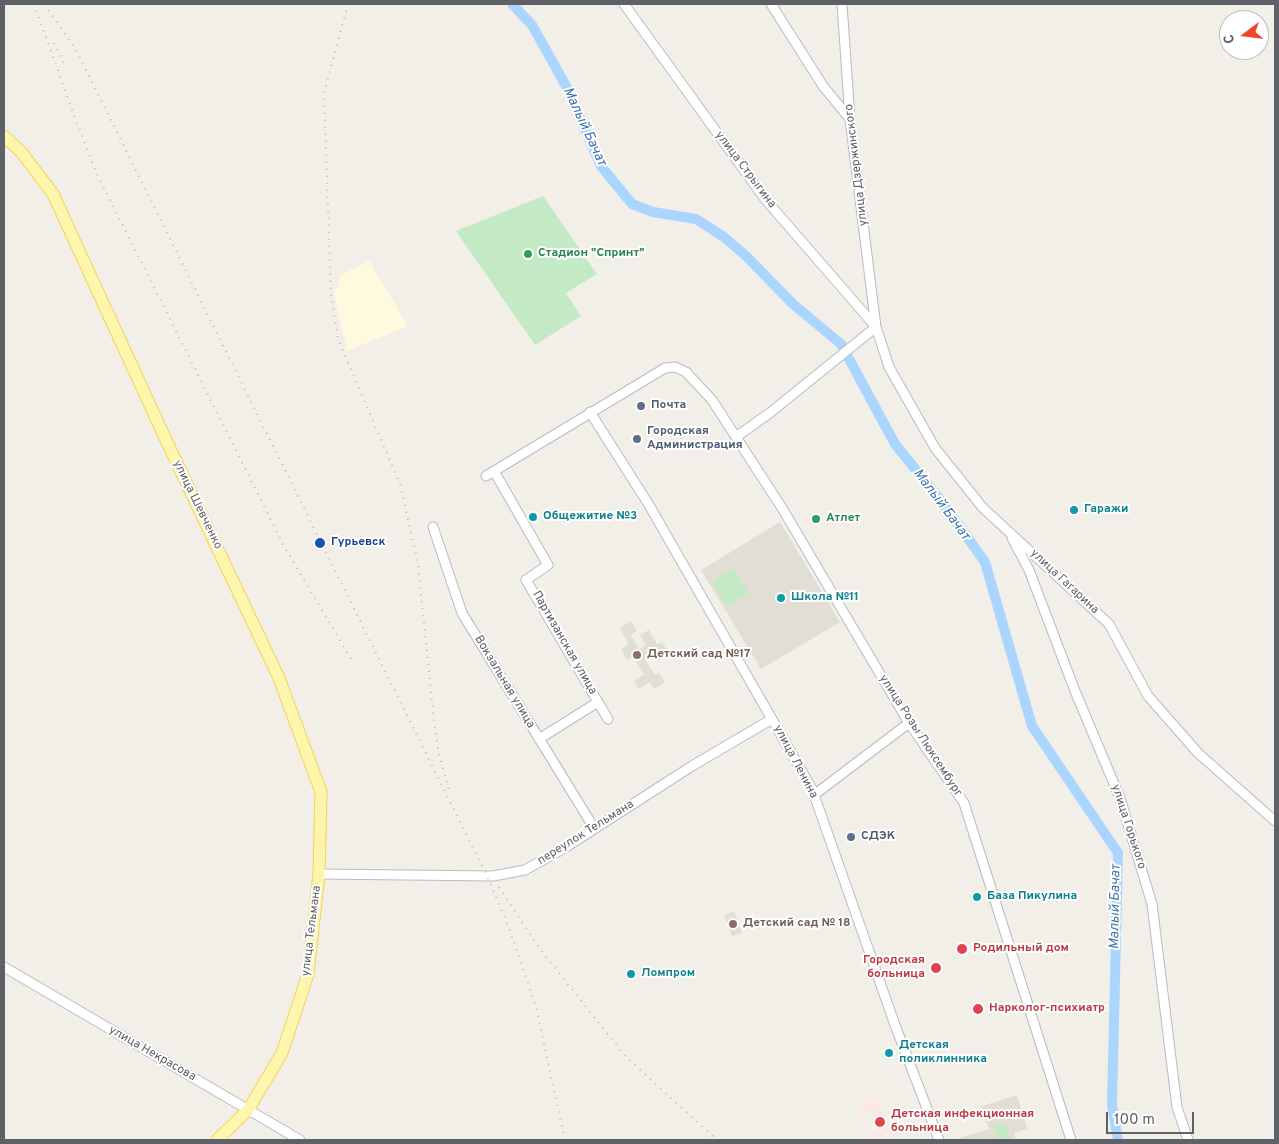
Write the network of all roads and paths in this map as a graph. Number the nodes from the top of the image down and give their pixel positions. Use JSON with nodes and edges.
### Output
{"nodes":[{"id":1,"x":624,"y":4,"type":"edge"},
{"id":2,"x":771,"y":4,"type":"edge"},
{"id":3,"x":842,"y":4,"type":"edge"},
{"id":4,"x":850,"y":120,"type":"junction"},
{"id":5,"x":4,"y":136,"type":"edge"},
{"id":6,"x":876,"y":327,"type":"junction"},
{"id":7,"x":590,"y":412,"type":"junction"},
{"id":8,"x":736,"y":437,"type":"junction"},
{"id":9,"x":434,"y":527,"type":"dead end"},
{"id":10,"x":1008,"y":531,"type":"junction"},
{"id":11,"x":598,"y":702,"type":"junction"},
{"id":12,"x":608,"y":719,"type":"dead end"},
{"id":13,"x":772,"y":719,"type":"junction"},
{"id":14,"x":909,"y":723,"type":"junction"},
{"id":15,"x":539,"y":739,"type":"junction"},
{"id":16,"x":814,"y":795,"type":"junction"},
{"id":17,"x":1275,"y":821,"type":"edge"},
{"id":18,"x":594,"y":828,"type":"junction"},
{"id":19,"x":319,"y":874,"type":"junction"},
{"id":20,"x":4,"y":967,"type":"edge"},
{"id":21,"x":248,"y":1110,"type":"junction"},
{"id":22,"x":216,"y":1140,"type":"edge"},
{"id":23,"x":300,"y":1140,"type":"edge"},
{"id":24,"x":939,"y":1140,"type":"edge"},
{"id":25,"x":1071,"y":1140,"type":"edge"},
{"id":26,"x":1188,"y":1140,"type":"edge"}],
"edges":[{"from":1,"to":6,"type":"street","name":"улица Стрыгина"},
{"from":2,"to":4,"type":"street"},
{"from":3,"to":4,"type":"street","name":"улица Дзержинского"},
{"from":4,"to":6,"type":"street","name":"улица Дзержинского"},
{"from":5,"to":19,"type":"main road","name":"улица Шевченко"},
{"from":6,"to":8,"type":"street"},
{"from":6,"to":10,"type":"street","name":"улица Гагарина"},
{"from":7,"to":8,"type":"street","name":"улица Розы Люксембург"},
{"from":7,"to":11,"type":"street","name":"Партизанская улица"},
{"from":7,"to":13,"type":"street","name":"улица Ленина"},
{"from":8,"to":14,"type":"street","name":"улица Розы Люксембург"},
{"from":9,"to":15,"type":"street","name":"Вокзальная улица"},
{"from":10,"to":17,"type":"street","name":"улица Гагарина"},
{"from":10,"to":26,"type":"street","name":"улица Горького"},
{"from":11,"to":12,"type":"street","name":"Партизанская улица"},
{"from":11,"to":15,"type":"street"},
{"from":13,"to":16,"type":"street","name":"улица Ленина"},
{"from":13,"to":18,"type":"street","name":"переулок Тельмана"},
{"from":14,"to":16,"type":"street"},
{"from":14,"to":25,"type":"street","name":"улица Розы Люксембург"},
{"from":15,"to":18,"type":"street","name":"Вокзальная улица"},
{"from":16,"to":24,"type":"street","name":"улица Ленина"},
{"from":18,"to":19,"type":"street","name":"переулок Тельмана"},
{"from":19,"to":21,"type":"main road","name":"улица Тельмана"},
{"from":20,"to":21,"type":"street","name":"улица Некрасова"},
{"from":21,"to":22,"type":"main road","name":"улица Тельмана"},
{"from":21,"to":23,"type":"street","name":"улица Некрасова"}]}
